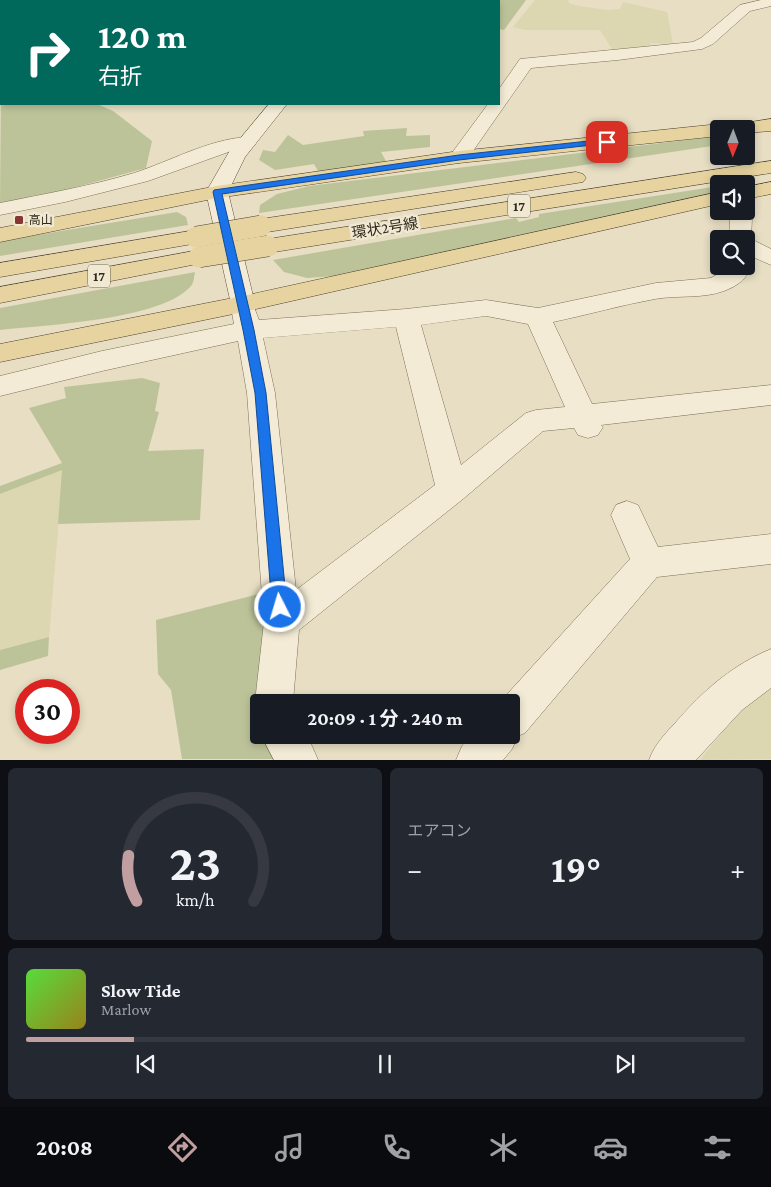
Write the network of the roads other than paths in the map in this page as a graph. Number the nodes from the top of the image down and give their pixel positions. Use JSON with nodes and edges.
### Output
{"nodes":[{"id":1,"x":771,"y":2,"type":"edge"},
{"id":2,"x":500,"y":99,"type":"edge"},
{"id":3,"x":277,"y":105,"type":"edge"},
{"id":4,"x":496,"y":105,"type":"edge"},
{"id":5,"x":771,"y":125,"type":"edge"},
{"id":6,"x":755,"y":127,"type":"edge"},
{"id":7,"x":710,"y":131,"type":"edge"},
{"id":8,"x":246,"y":143,"type":"junction"},
{"id":9,"x":459,"y":157,"type":"junction"},
{"id":10,"x":710,"y":158,"type":"edge"},
{"id":11,"x":771,"y":167,"type":"edge"},
{"id":12,"x":771,"y":188,"type":"edge"},
{"id":13,"x":755,"y":191,"type":"edge"},
{"id":14,"x":217,"y":192,"type":"junction"},
{"id":15,"x":710,"y":200,"type":"edge"},
{"id":16,"x":0,"y":209,"type":"edge"},
{"id":17,"x":0,"y":235,"type":"edge"},
{"id":18,"x":264,"y":236,"type":"junction"},
{"id":19,"x":197,"y":247,"type":"junction"},
{"id":20,"x":755,"y":250,"type":"edge"},
{"id":21,"x":771,"y":258,"type":"edge"},
{"id":22,"x":0,"y":270,"type":"edge"},
{"id":23,"x":734,"y":275,"type":"edge"},
{"id":24,"x":0,"y":294,"type":"edge"},
{"id":25,"x":246,"y":317,"type":"junction"},
{"id":26,"x":538,"y":317,"type":"junction"},
{"id":27,"x":406,"y":318,"type":"junction"},
{"id":28,"x":108,"y":330,"type":"junction"},
{"id":29,"x":0,"y":353,"type":"edge"},
{"id":30,"x":102,"y":361,"type":"junction"},
{"id":31,"x":0,"y":386,"type":"edge"},
{"id":32,"x":771,"y":395,"type":"edge"},
{"id":33,"x":586,"y":421,"type":"junction"},
{"id":34,"x":452,"y":490,"type":"junction"},
{"id":35,"x":627,"y":514,"type":"dead end"},
{"id":36,"x":771,"y":549,"type":"edge"},
{"id":37,"x":648,"y":563,"type":"junction"},
{"id":38,"x":282,"y":622,"type":"junction"},
{"id":39,"x":771,"y":668,"type":"edge"},
{"id":40,"x":275,"y":694,"type":"edge"},
{"id":41,"x":520,"y":710,"type":"edge"},
{"id":42,"x":287,"y":744,"type":"edge"},
{"id":43,"x":490,"y":744,"type":"edge"},
{"id":44,"x":298,"y":760,"type":"edge"},
{"id":45,"x":476,"y":760,"type":"edge"},
{"id":46,"x":669,"y":760,"type":"edge"}],
"edges":[{"from":1,"to":2,"type":"street"},
{"from":3,"to":8,"type":"street"},
{"from":4,"to":9,"type":"street"},
{"from":5,"to":6,"type":"main road"},
{"from":7,"to":9,"type":"main road"},
{"from":8,"to":14,"type":"street"},
{"from":8,"to":16,"type":"street"},
{"from":9,"to":14,"type":"main road"},
{"from":10,"to":18,"type":"main road","name":"環状2号線","number":"17"},
{"from":11,"to":18,"type":"main road","name":"環状2号線","number":"17"},
{"from":12,"to":13,"type":"main road"},
{"from":14,"to":17,"type":"main road"},
{"from":14,"to":25,"type":"street"},
{"from":15,"to":25,"type":"main road"},
{"from":18,"to":19,"type":"main road","name":"環状2号線","number":"17","bridge":true},
{"from":19,"to":22,"type":"main road","name":"環状2号線","number":"17"},
{"from":19,"to":24,"type":"main road","name":"環状2号線","number":"17"},
{"from":20,"to":21,"type":"street"},
{"from":23,"to":26,"type":"street"},
{"from":25,"to":27,"type":"street"},
{"from":25,"to":28,"type":"main road"},
{"from":25,"to":30,"type":"street"},
{"from":25,"to":38,"type":"street"},
{"from":26,"to":27,"type":"street"},
{"from":26,"to":33,"type":"street"},
{"from":27,"to":34,"type":"street"},
{"from":28,"to":29,"type":"main road"},
{"from":28,"to":30,"type":"street"},
{"from":30,"to":31,"type":"street"},
{"from":32,"to":33,"type":"street"},
{"from":33,"to":34,"type":"street"},
{"from":34,"to":38,"type":"street"},
{"from":35,"to":37,"type":"street"},
{"from":36,"to":37,"type":"street"},
{"from":37,"to":41,"type":"street"},
{"from":38,"to":40,"type":"street"},
{"from":39,"to":46,"type":"street"},
{"from":42,"to":44,"type":"street"},
{"from":43,"to":45,"type":"street"}]}
